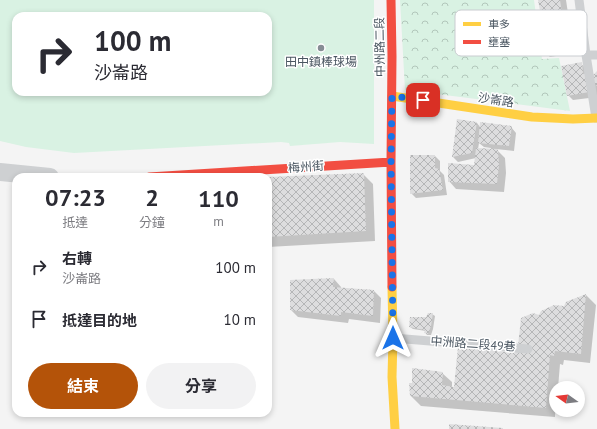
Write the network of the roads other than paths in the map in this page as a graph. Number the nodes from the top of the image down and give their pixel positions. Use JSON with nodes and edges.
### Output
{"nodes":[{"id":1,"x":391,"y":0,"type":"edge"},
{"id":2,"x":579,"y":0,"type":"edge"},
{"id":3,"x":580,"y":10,"type":"edge"},
{"id":4,"x":586,"y":56,"type":"edge"},
{"id":5,"x":392,"y":96,"type":"junction"},
{"id":6,"x":596,"y":118,"type":"edge"},
{"id":7,"x":391,"y":162,"type":"junction"},
{"id":8,"x":0,"y":172,"type":"edge"},
{"id":9,"x":12,"y":173,"type":"edge"},
{"id":10,"x":214,"y":173,"type":"edge"},
{"id":11,"x":393,"y":338,"type":"junction"},
{"id":12,"x":528,"y":349,"type":"dead end"},
{"id":13,"x":395,"y":429,"type":"edge"}],
"edges":[{"from":1,"to":5,"type":"street","name":"中州路二段"},
{"from":2,"to":3,"type":"lane"},
{"from":4,"to":6,"type":"lane"},
{"from":5,"to":6,"type":"street","name":"沙崙路"},
{"from":5,"to":7,"type":"street","name":"中州路二段"},
{"from":7,"to":10,"type":"street","name":"梅州街"},
{"from":7,"to":11,"type":"street","name":"中州路二段"},
{"from":8,"to":9,"type":"street"},
{"from":11,"to":12,"type":"lane","name":"中洲路二段49巷"},
{"from":11,"to":13,"type":"street","name":"中州路二段"}]}
